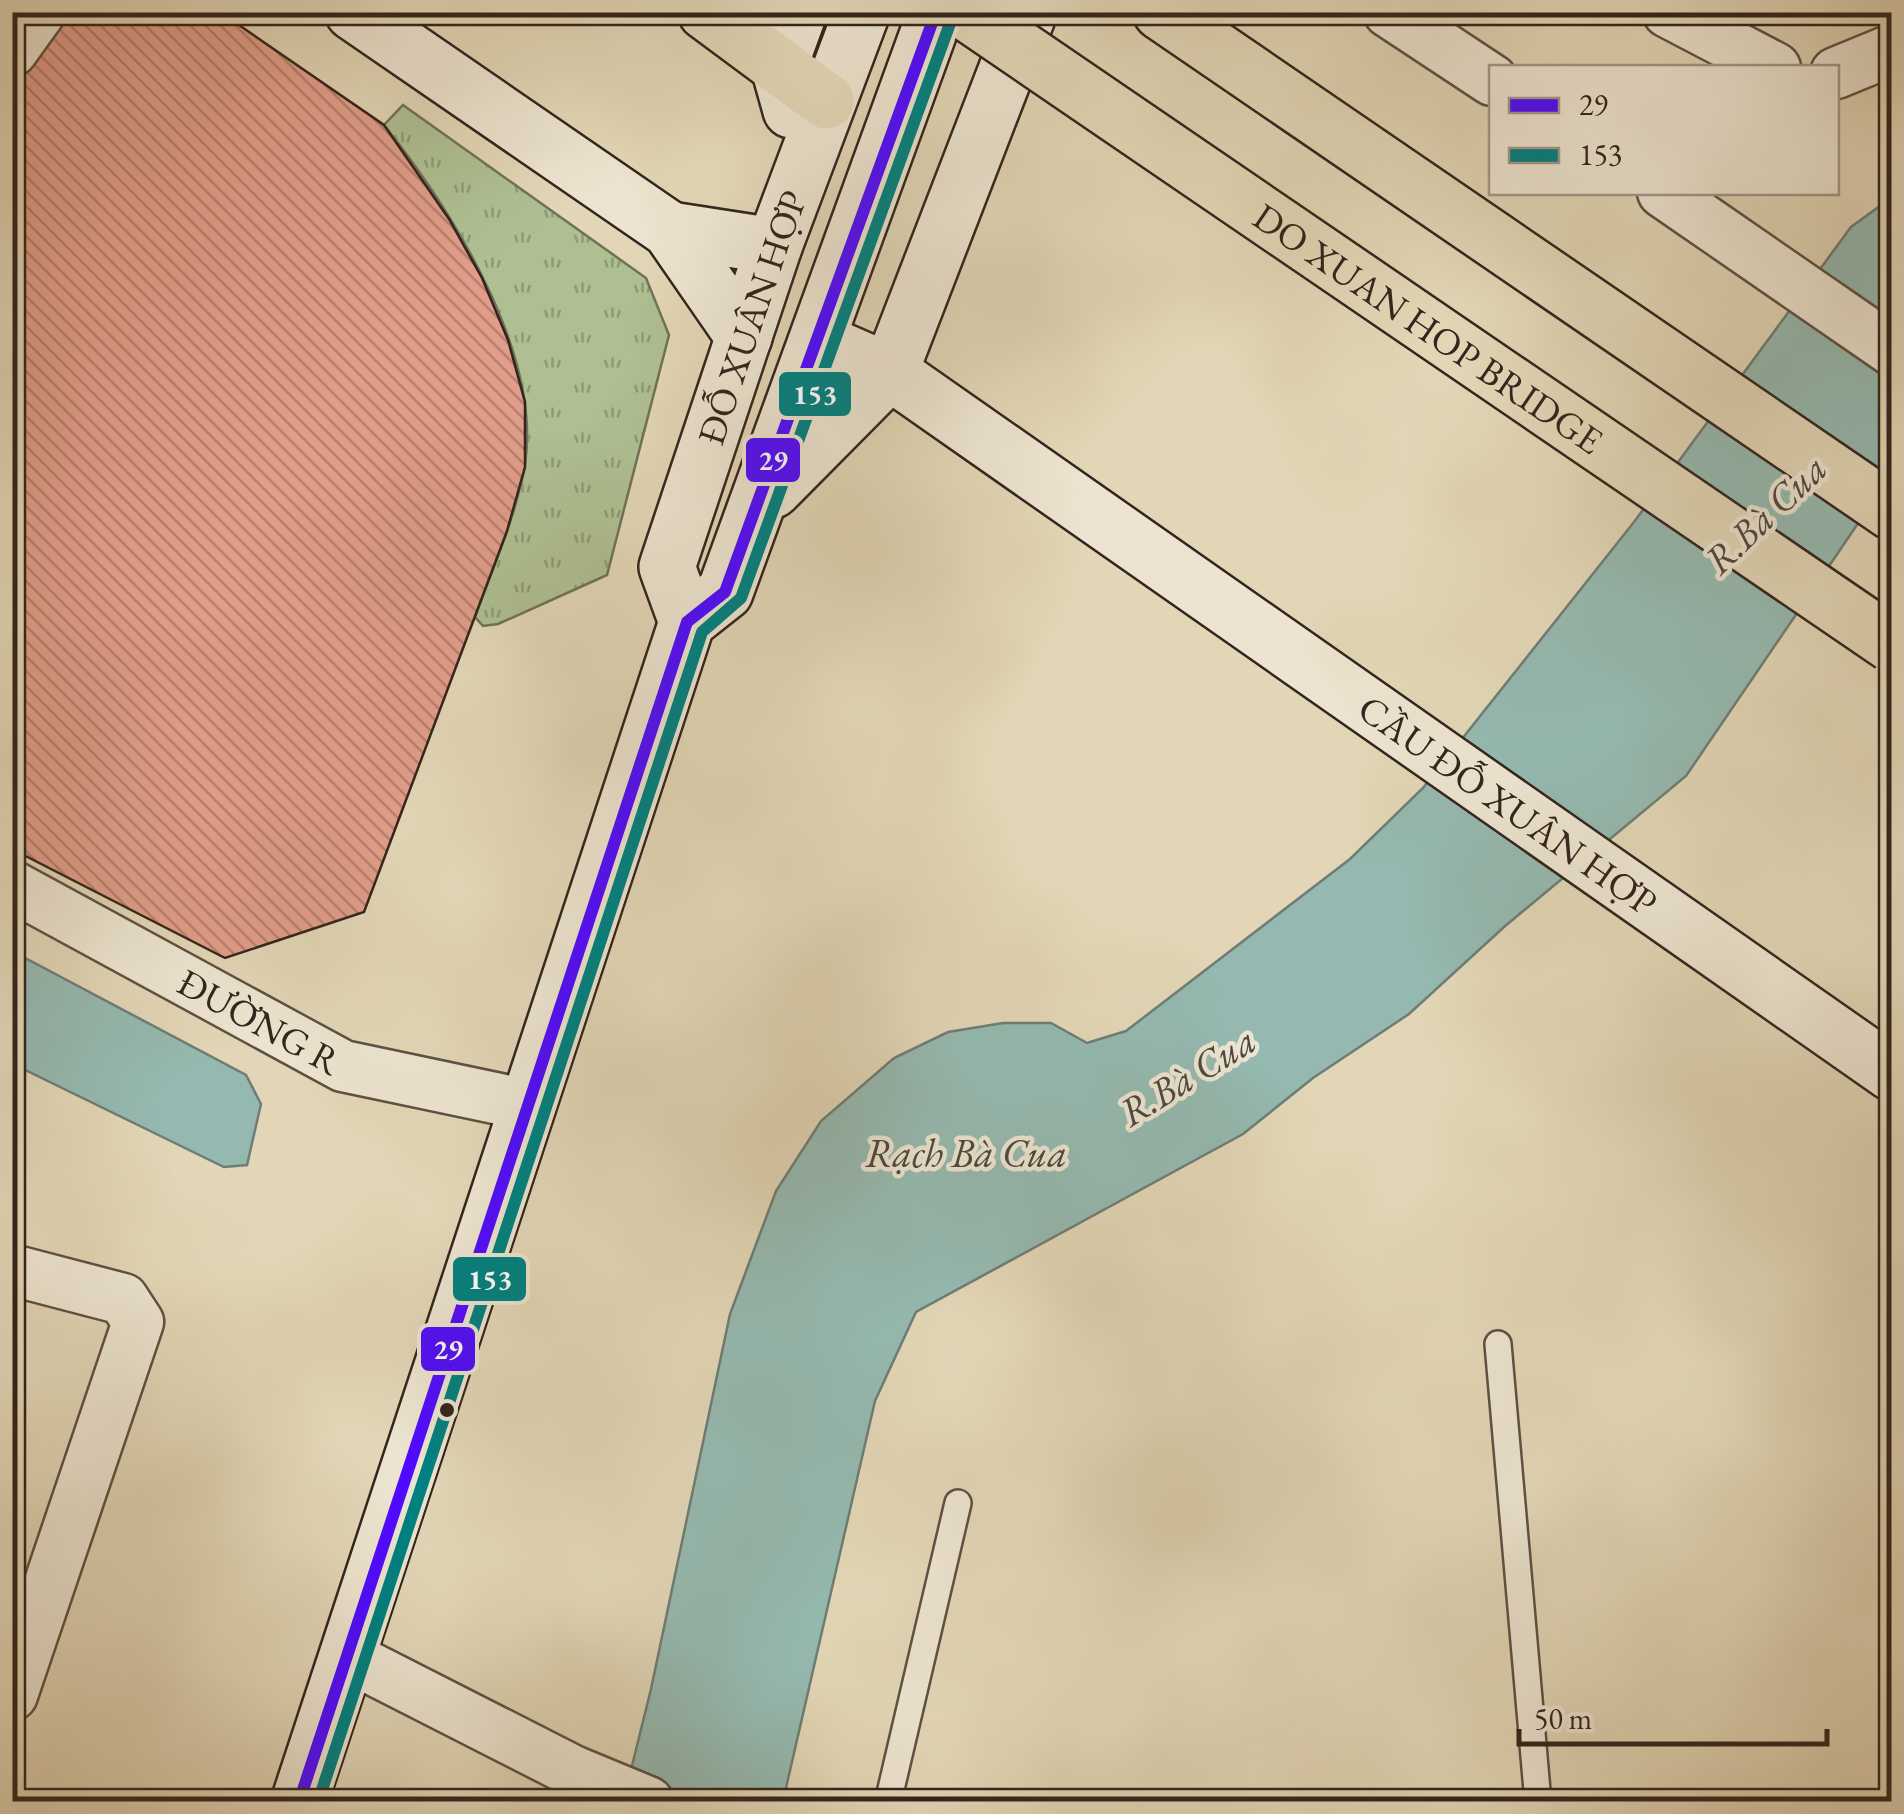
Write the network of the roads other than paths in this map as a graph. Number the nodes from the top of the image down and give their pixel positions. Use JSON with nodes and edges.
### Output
{"nodes":[{"id":1,"x":40,"y":12,"type":"edge"},
{"id":2,"x":353,"y":12,"type":"edge"},
{"id":3,"x":706,"y":12,"type":"edge"},
{"id":4,"x":799,"y":12,"type":"edge"},
{"id":5,"x":862,"y":12,"type":"edge"},
{"id":6,"x":936,"y":12,"type":"edge"},
{"id":7,"x":966,"y":12,"type":"edge"},
{"id":8,"x":1029,"y":12,"type":"edge"},
{"id":9,"x":1161,"y":12,"type":"edge"},
{"id":10,"x":1389,"y":12,"type":"edge"},
{"id":11,"x":1668,"y":12,"type":"edge"},
{"id":12,"x":1892,"y":50,"type":"edge"},
{"id":13,"x":12,"y":51,"type":"edge"},
{"id":14,"x":1769,"y":65,"type":"edge"},
{"id":15,"x":780,"y":66,"type":"junction"},
{"id":16,"x":1839,"y":72,"type":"edge"},
{"id":17,"x":1489,"y":78,"type":"edge"},
{"id":18,"x":826,"y":101,"type":"junction"},
{"id":19,"x":804,"y":162,"type":"junction"},
{"id":20,"x":1680,"y":203,"type":"edge"},
{"id":21,"x":670,"y":230,"type":"junction"},
{"id":22,"x":774,"y":246,"type":"junction"},
{"id":23,"x":744,"y":337,"type":"junction"},
{"id":24,"x":819,"y":341,"type":"junction"},
{"id":25,"x":1892,"y":350,"type":"edge"},
{"id":26,"x":890,"y":372,"type":"junction"},
{"id":27,"x":761,"y":503,"type":"junction"},
{"id":28,"x":1892,"y":512,"type":"edge"},
{"id":29,"x":687,"y":622,"type":"junction"},
{"id":30,"x":1892,"y":644,"type":"edge"},
{"id":31,"x":12,"y":886,"type":"edge"},
{"id":32,"x":1892,"y":1073,"type":"edge"},
{"id":33,"x":528,"y":1105,"type":"junction"},
{"id":34,"x":12,"y":1270,"type":"edge"},
{"id":35,"x":1498,"y":1344,"type":"dead end"},
{"id":36,"x":958,"y":1502,"type":"dead end"},
{"id":37,"x":349,"y":1656,"type":"junction"},
{"id":38,"x":12,"y":1694,"type":"edge"},
{"id":39,"x":299,"y":1802,"type":"edge"},
{"id":40,"x":648,"y":1802,"type":"edge"},
{"id":41,"x":888,"y":1802,"type":"edge"},
{"id":42,"x":1538,"y":1802,"type":"edge"}],
"edges":[{"from":1,"to":13,"type":"street"},
{"from":2,"to":21,"type":"main road"},
{"from":3,"to":15,"type":"highway"},
{"from":4,"to":15,"type":"main road"},
{"from":5,"to":18,"type":"main road","name":"ĐỖ XUÂN HỢP"},
{"from":6,"to":24,"type":"main road"},
{"from":7,"to":30,"type":"highway","name":"DO XUAN HOP BRIDGE","bridge":true},
{"from":8,"to":26,"type":"main road"},
{"from":9,"to":28,"type":"highway"},
{"from":10,"to":17,"type":"street"},
{"from":11,"to":14,"type":"street"},
{"from":12,"to":16,"type":"street"},
{"from":15,"to":18,"type":"highway"},
{"from":15,"to":19,"type":"main road"},
{"from":18,"to":19,"type":"main road","name":"ĐỖ XUÂN HỢP"},
{"from":19,"to":22,"type":"main road","name":"ĐỖ XUÂN HỢP"},
{"from":20,"to":25,"type":"street"},
{"from":21,"to":22,"type":"main road"},
{"from":21,"to":23,"type":"main road"},
{"from":22,"to":23,"type":"main road","name":"ĐỖ XUÂN HỢP"},
{"from":23,"to":29,"type":"main road","name":"ĐỖ XUÂN HỢP"},
{"from":24,"to":26,"type":"main road","name":"CẦU ĐỖ XUÂN HỢP"},
{"from":24,"to":27,"type":"main road"},
{"from":26,"to":27,"type":"main road"},
{"from":26,"to":32,"type":"main road","name":"CẦU ĐỖ XUÂN HỢP"},
{"from":27,"to":29,"type":"main road"},
{"from":29,"to":33,"type":"main road"},
{"from":31,"to":33,"type":"street","name":"ĐƯỜNG R"},
{"from":33,"to":37,"type":"main road"},
{"from":34,"to":38,"type":"street"},
{"from":35,"to":42,"type":"lane"},
{"from":36,"to":41,"type":"lane"},
{"from":37,"to":39,"type":"main road"},
{"from":37,"to":40,"type":"street"}]}
